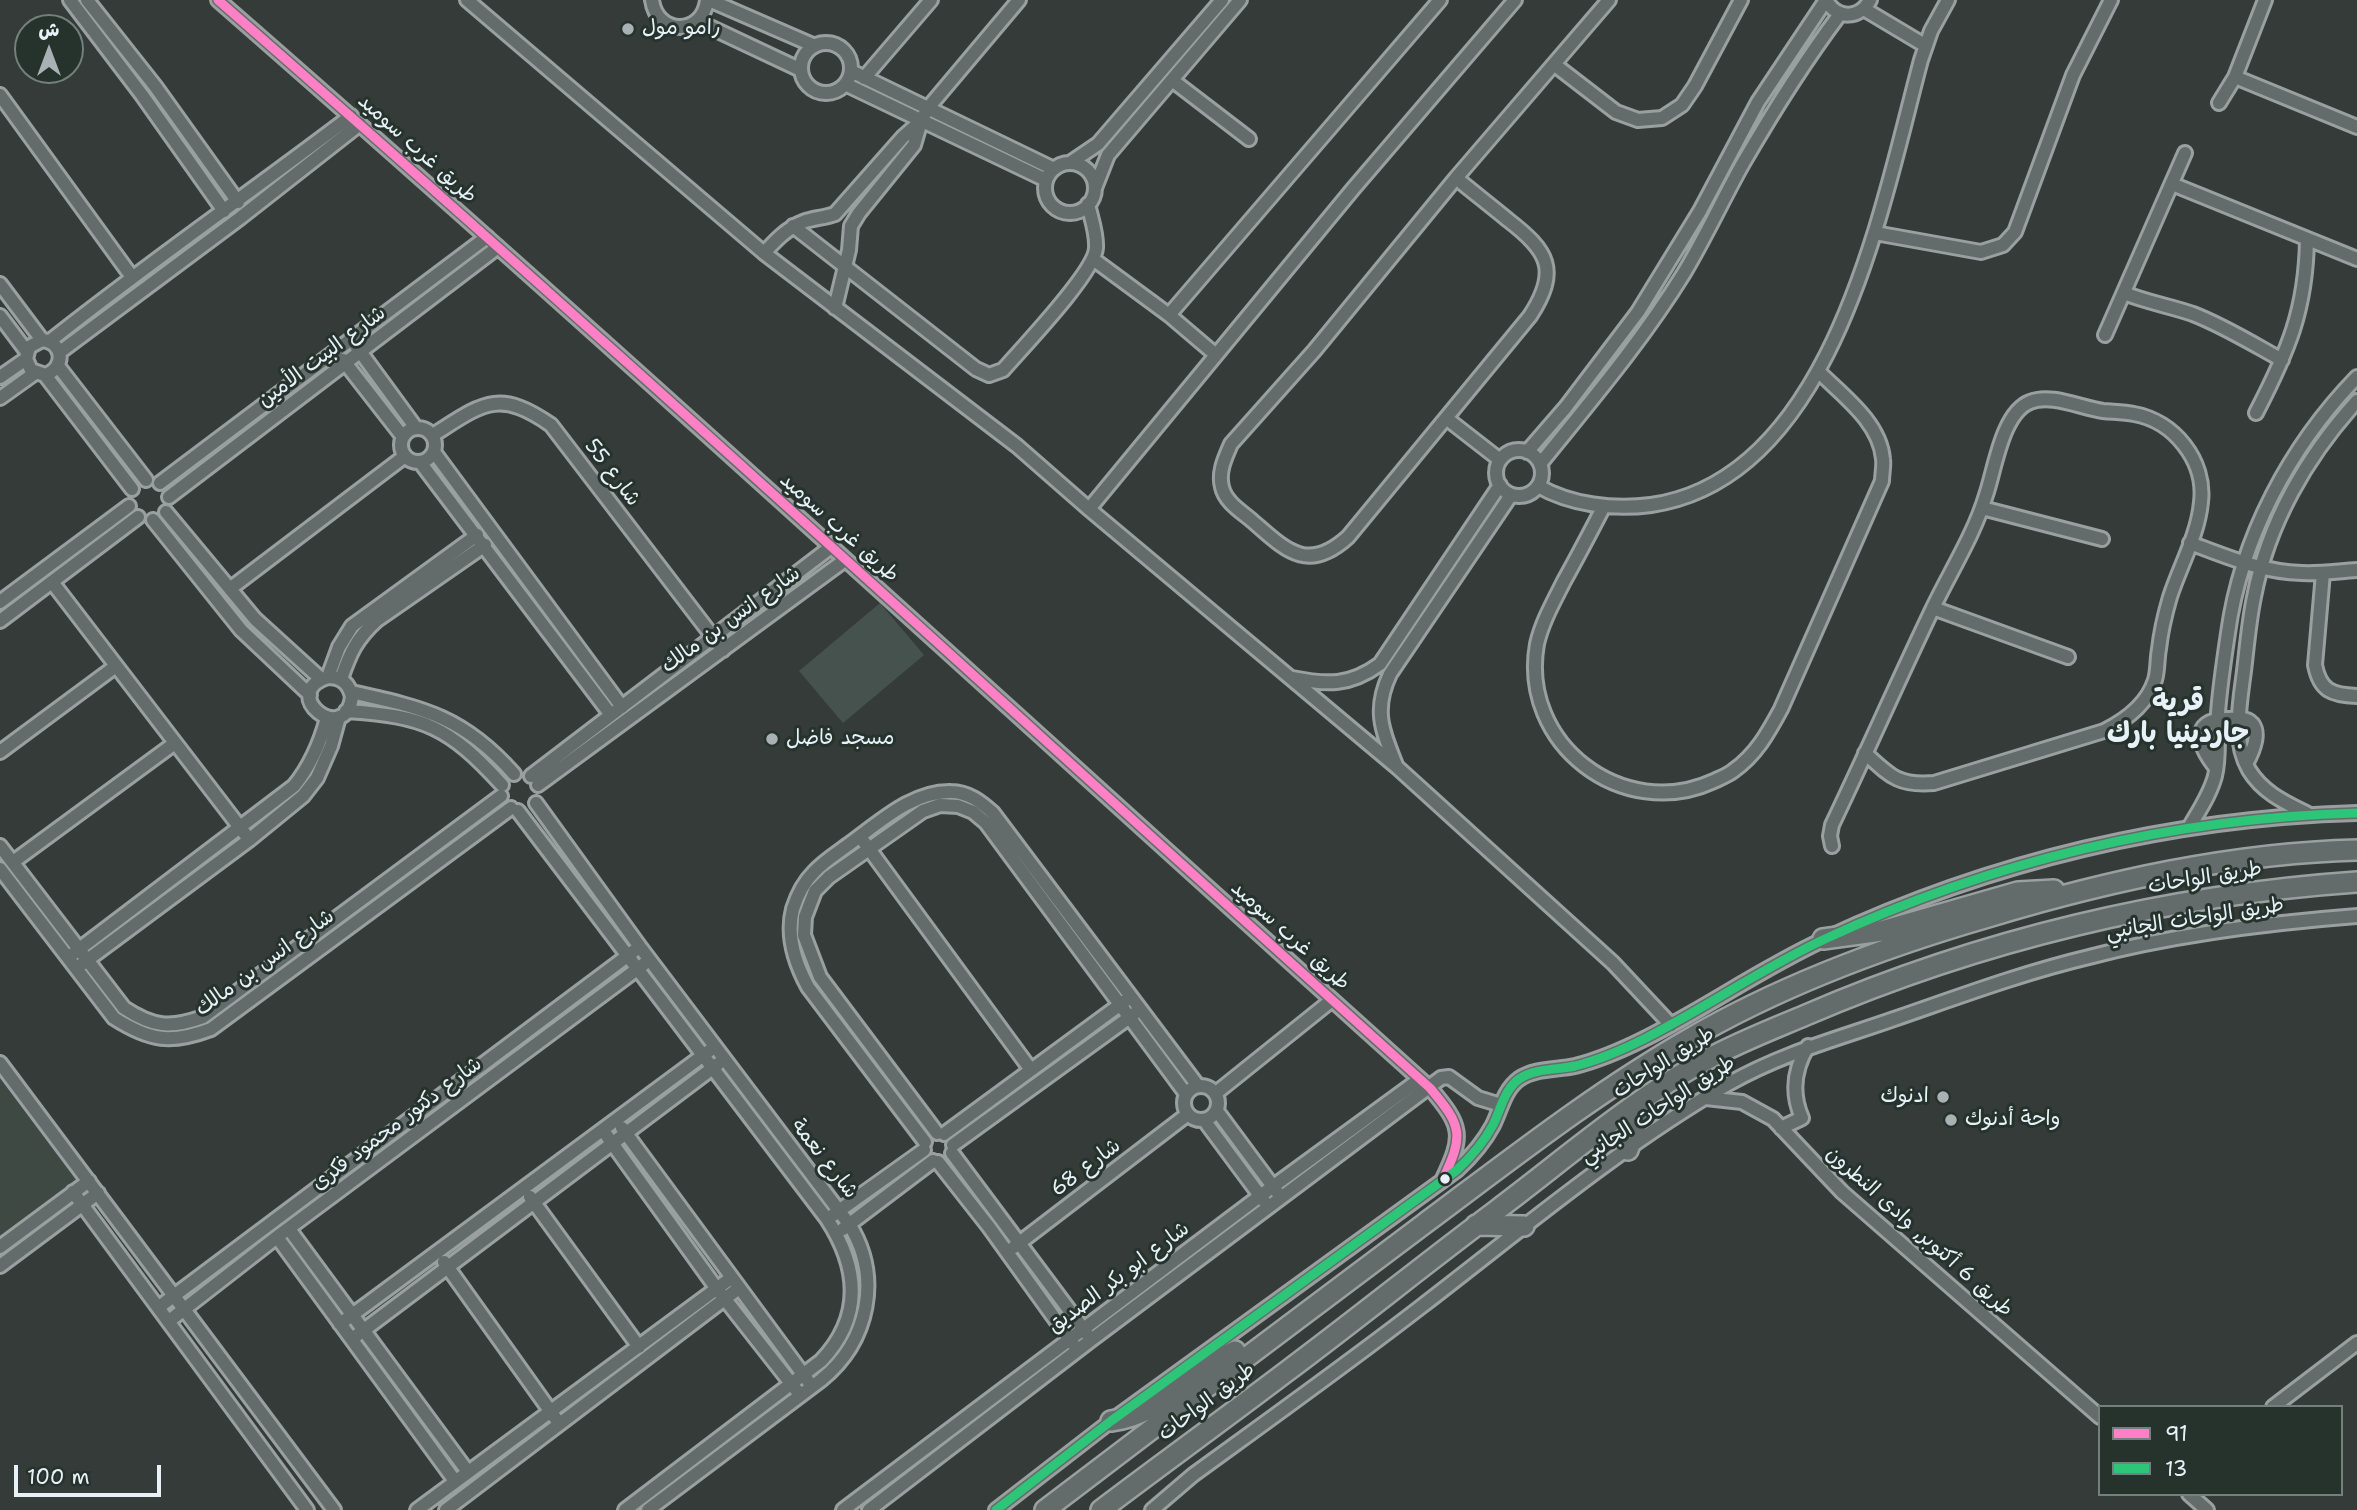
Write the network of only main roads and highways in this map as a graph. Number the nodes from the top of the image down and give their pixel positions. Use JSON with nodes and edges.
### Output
{"nodes":[{"id":1,"x":2357,"y":850,"type":"edge"},
{"id":2,"x":2357,"y":882,"type":"edge"},
{"id":3,"x":2076,"y":892,"type":"junction"},
{"id":4,"x":1823,"y":939,"type":"road end"},
{"id":5,"x":1646,"y":1098,"type":"junction"},
{"id":6,"x":1628,"y":1150,"type":"road end"},
{"id":7,"x":1476,"y":1225,"type":"junction"},
{"id":8,"x":1524,"y":1226,"type":"road end"},
{"id":9,"x":1265,"y":1342,"type":"junction"},
{"id":10,"x":1111,"y":1421,"type":"road end"},
{"id":11,"x":1045,"y":1510,"type":"edge"},
{"id":12,"x":1101,"y":1510,"type":"edge"}],
"edges":[{"from":1,"to":3,"type":"highway","name":"طريق الواحات"},
{"from":2,"to":5,"type":"highway","name":"طريق الواحات"},
{"from":3,"to":4,"type":"highway"},
{"from":3,"to":9,"type":"highway","name":"طريق الواحات"},
{"from":5,"to":6,"type":"highway"},
{"from":5,"to":7,"type":"highway","name":"طريق الواحات"},
{"from":7,"to":8,"type":"highway"},
{"from":7,"to":12,"type":"highway","name":"طريق الواحات"},
{"from":9,"to":10,"type":"highway"},
{"from":9,"to":11,"type":"highway","name":"طريق الواحات"}]}
